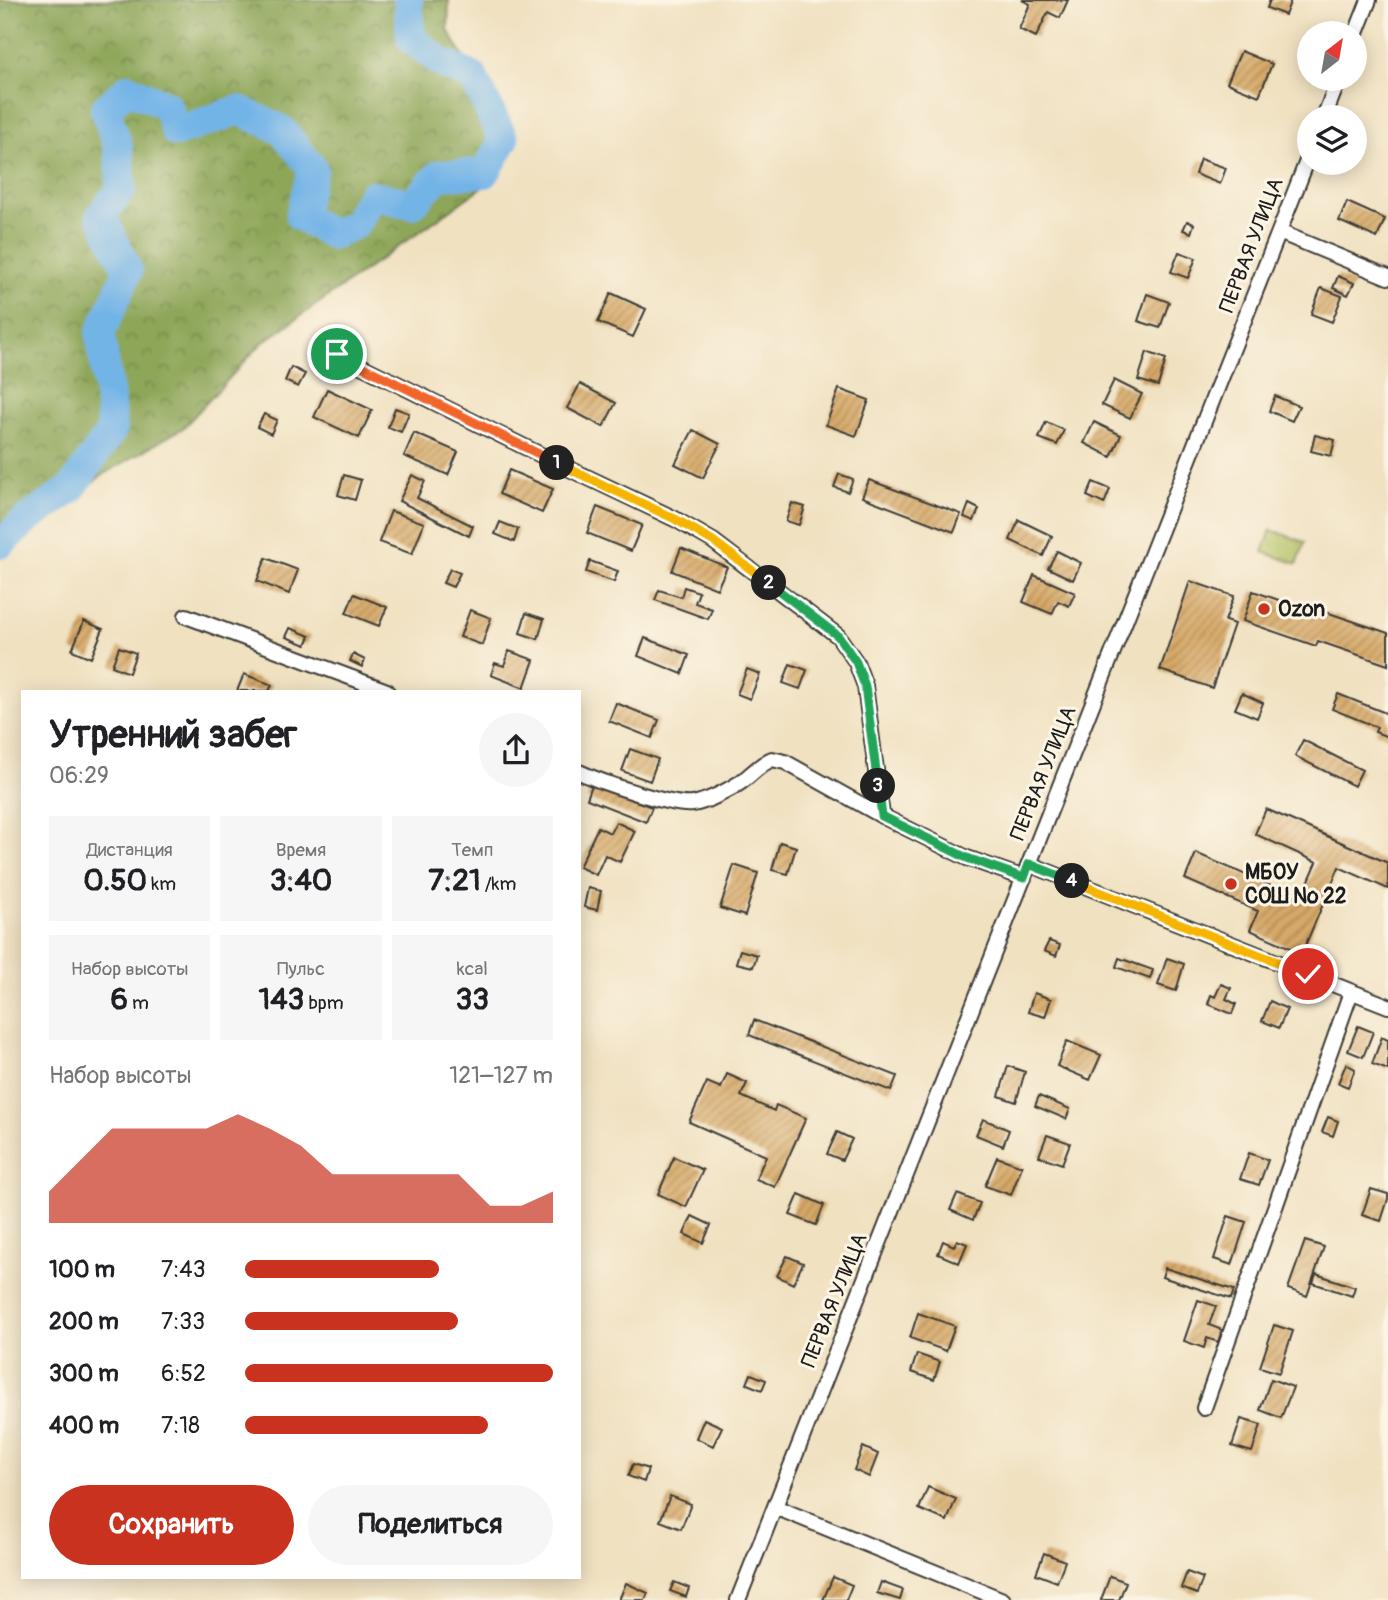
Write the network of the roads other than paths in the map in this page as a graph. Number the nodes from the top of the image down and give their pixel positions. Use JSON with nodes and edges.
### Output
{"nodes":[{"id":1,"x":1369,"y":0,"type":"edge"},
{"id":2,"x":1361,"y":21,"type":"edge"},
{"id":3,"x":1302,"y":175,"type":"edge"},
{"id":4,"x":1279,"y":232,"type":"junction"},
{"id":5,"x":1388,"y":277,"type":"edge"},
{"id":6,"x":337,"y":354,"type":"dead end"},
{"id":7,"x":186,"y":616,"type":"dead end"},
{"id":8,"x":384,"y":690,"type":"edge"},
{"id":9,"x":581,"y":773,"type":"edge"},
{"id":10,"x":882,"y":816,"type":"junction"},
{"id":11,"x":1027,"y":871,"type":"junction"},
{"id":12,"x":1352,"y":992,"type":"junction"},
{"id":13,"x":1388,"y":1006,"type":"edge"},
{"id":14,"x":1204,"y":1408,"type":"dead end"},
{"id":15,"x":775,"y":1507,"type":"junction"},
{"id":16,"x":738,"y":1600,"type":"edge"},
{"id":17,"x":1003,"y":1600,"type":"edge"}],
"edges":[{"from":1,"to":2,"type":"street"},
{"from":3,"to":4,"type":"street","name":"ПЕРВАЯ УЛИЦА"},
{"from":4,"to":5,"type":"street"},
{"from":4,"to":11,"type":"street","name":"ПЕРВАЯ УЛИЦА"},
{"from":6,"to":10,"type":"street"},
{"from":7,"to":8,"type":"street"},
{"from":9,"to":10,"type":"street"},
{"from":10,"to":11,"type":"street"},
{"from":11,"to":12,"type":"street"},
{"from":11,"to":15,"type":"street","name":"ПЕРВАЯ УЛИЦА"},
{"from":12,"to":13,"type":"street"},
{"from":12,"to":14,"type":"street"},
{"from":15,"to":16,"type":"street","name":"ПЕРВАЯ УЛИЦА"},
{"from":15,"to":17,"type":"street"}]}
